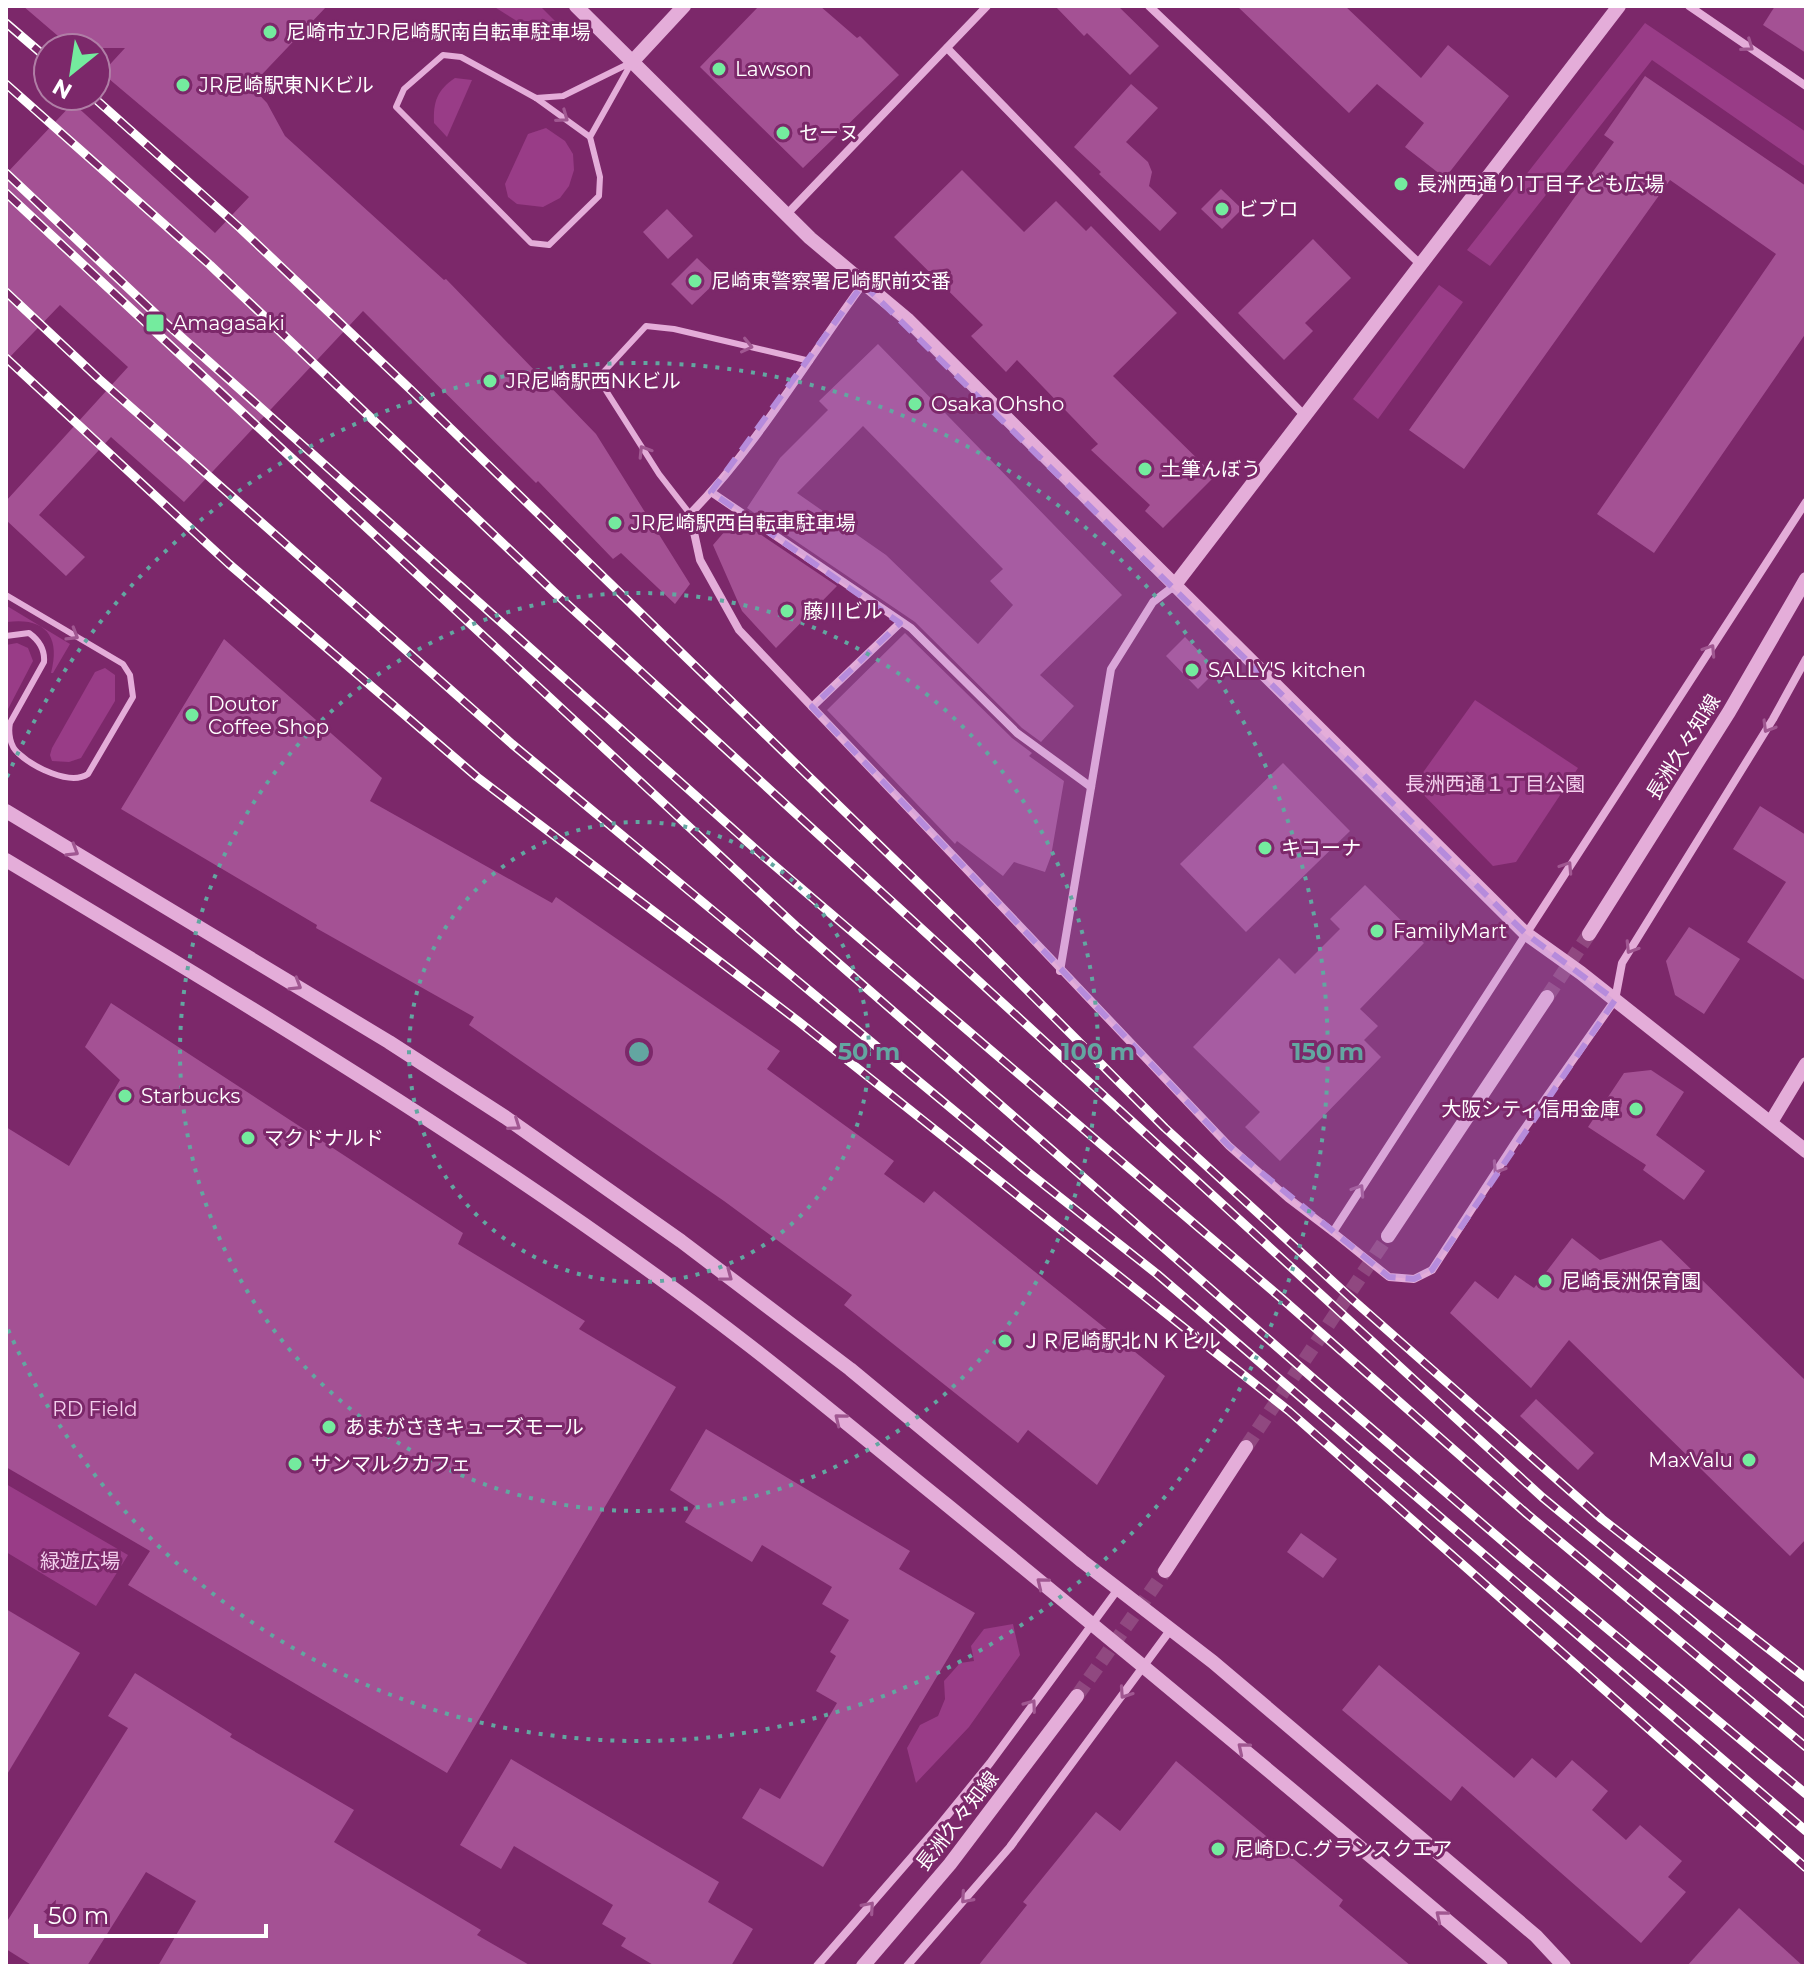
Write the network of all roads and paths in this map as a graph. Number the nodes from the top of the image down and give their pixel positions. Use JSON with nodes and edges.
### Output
{"nodes":[{"id":1,"x":576,"y":6,"type":"edge"},
{"id":2,"x":684,"y":6,"type":"edge"},
{"id":3,"x":987,"y":6,"type":"edge"},
{"id":4,"x":1149,"y":6,"type":"edge"},
{"id":5,"x":1619,"y":6,"type":"edge"},
{"id":6,"x":1689,"y":6,"type":"edge"},
{"id":7,"x":947,"y":48,"type":"junction"},
{"id":8,"x":632,"y":62,"type":"junction"},
{"id":9,"x":1806,"y":86,"type":"edge"},
{"id":10,"x":536,"y":98,"type":"junction"},
{"id":11,"x":590,"y":137,"type":"junction"},
{"id":12,"x":787,"y":214,"type":"junction"},
{"id":13,"x":1420,"y":264,"type":"junction"},
{"id":14,"x":863,"y":284,"type":"junction"},
{"id":15,"x":810,"y":361,"type":"junction"},
{"id":16,"x":1306,"y":416,"type":"junction"},
{"id":17,"x":711,"y":492,"type":"junction"},
{"id":18,"x":1806,"y":502,"type":"edge"},
{"id":19,"x":690,"y":514,"type":"junction"},
{"id":20,"x":1806,"y":579,"type":"edge"},
{"id":21,"x":1174,"y":586,"type":"junction"},
{"id":22,"x":6,"y":595,"type":"edge"},
{"id":23,"x":900,"y":623,"type":"junction"},
{"id":24,"x":6,"y":636,"type":"edge"},
{"id":25,"x":1806,"y":659,"type":"edge"},
{"id":26,"x":812,"y":707,"type":"junction"},
{"id":27,"x":1091,"y":787,"type":"junction"},
{"id":28,"x":6,"y":811,"type":"edge"},
{"id":29,"x":6,"y":860,"type":"edge"},
{"id":30,"x":1525,"y":933,"type":"junction"},
{"id":31,"x":1589,"y":934,"type":"tunnel mouth"},
{"id":32,"x":1060,"y":971,"type":"junction"},
{"id":33,"x":1547,"y":997,"type":"tunnel mouth"},
{"id":34,"x":1615,"y":1000,"type":"junction"},
{"id":35,"x":1806,"y":1064,"type":"edge"},
{"id":36,"x":1771,"y":1122,"type":"junction"},
{"id":37,"x":1806,"y":1151,"type":"edge"},
{"id":38,"x":1333,"y":1232,"type":"junction"},
{"id":39,"x":1388,"y":1236,"type":"tunnel mouth"},
{"id":40,"x":1246,"y":1447,"type":"tunnel mouth"},
{"id":41,"x":1165,"y":1571,"type":"tunnel mouth"},
{"id":42,"x":1118,"y":1589,"type":"junction"},
{"id":43,"x":1092,"y":1623,"type":"junction"},
{"id":44,"x":1171,"y":1629,"type":"junction"},
{"id":45,"x":1144,"y":1665,"type":"junction"},
{"id":46,"x":1077,"y":1696,"type":"tunnel mouth"},
{"id":47,"x":817,"y":1966,"type":"edge"},
{"id":48,"x":863,"y":1966,"type":"edge"},
{"id":49,"x":907,"y":1966,"type":"edge"},
{"id":50,"x":1501,"y":1966,"type":"edge"},
{"id":51,"x":1564,"y":1966,"type":"edge"}],
"edges":[{"from":1,"to":8,"type":"street"},
{"from":2,"to":8,"type":"street"},
{"from":3,"to":7,"type":"street"},
{"from":4,"to":13,"type":"street"},
{"from":5,"to":13,"type":"street"},
{"from":6,"to":9,"type":"street","one_way":true},
{"from":7,"to":12,"type":"street"},
{"from":7,"to":16,"type":"street"},
{"from":8,"to":10,"type":"lane"},
{"from":8,"to":11,"type":"lane"},
{"from":8,"to":12,"type":"street"},
{"from":10,"to":11,"type":"lane","one_way":true},
{"from":10,"to":11,"type":"lane"},
{"from":12,"to":14,"type":"street"},
{"from":13,"to":16,"type":"street"},
{"from":14,"to":15,"type":"street"},
{"from":14,"to":21,"type":"street"},
{"from":15,"to":17,"type":"street"},
{"from":19,"to":15,"type":"lane","one_way":true},
{"from":16,"to":21,"type":"street"},
{"from":17,"to":19,"type":"street"},
{"from":17,"to":23,"type":"street"},
{"from":30,"to":18,"type":"street","one_way":true},
{"from":19,"to":26,"type":"street"},
{"from":20,"to":31,"type":"street","name":"長洲久々知線"},
{"from":21,"to":27,"type":"street"},
{"from":21,"to":30,"type":"street"},
{"from":22,"to":24,"type":"lane","one_way":true},
{"from":23,"to":26,"type":"street"},
{"from":23,"to":27,"type":"street"},
{"from":25,"to":34,"type":"street","one_way":true},
{"from":26,"to":32,"type":"street"},
{"from":27,"to":32,"type":"street"},
{"from":28,"to":42,"type":"street","one_way":true},
{"from":43,"to":29,"type":"street","one_way":true},
{"from":30,"to":34,"type":"street"},
{"from":38,"to":30,"type":"street","one_way":true},
{"from":32,"to":38,"type":"street"},
{"from":33,"to":39,"type":"street"},
{"from":34,"to":36,"type":"street"},
{"from":34,"to":38,"type":"street","one_way":true},
{"from":35,"to":36,"type":"street"},
{"from":36,"to":37,"type":"street"},
{"from":40,"to":41,"type":"street"},
{"from":42,"to":43,"type":"street"},
{"from":42,"to":44,"type":"street"},
{"from":43,"to":45,"type":"street"},
{"from":47,"to":43,"type":"street","one_way":true},
{"from":44,"to":45,"type":"street"},
{"from":44,"to":51,"type":"street"},
{"from":45,"to":49,"type":"street","one_way":true},
{"from":50,"to":45,"type":"street","one_way":true},
{"from":46,"to":48,"type":"street","name":"長洲久々知線"}]}
